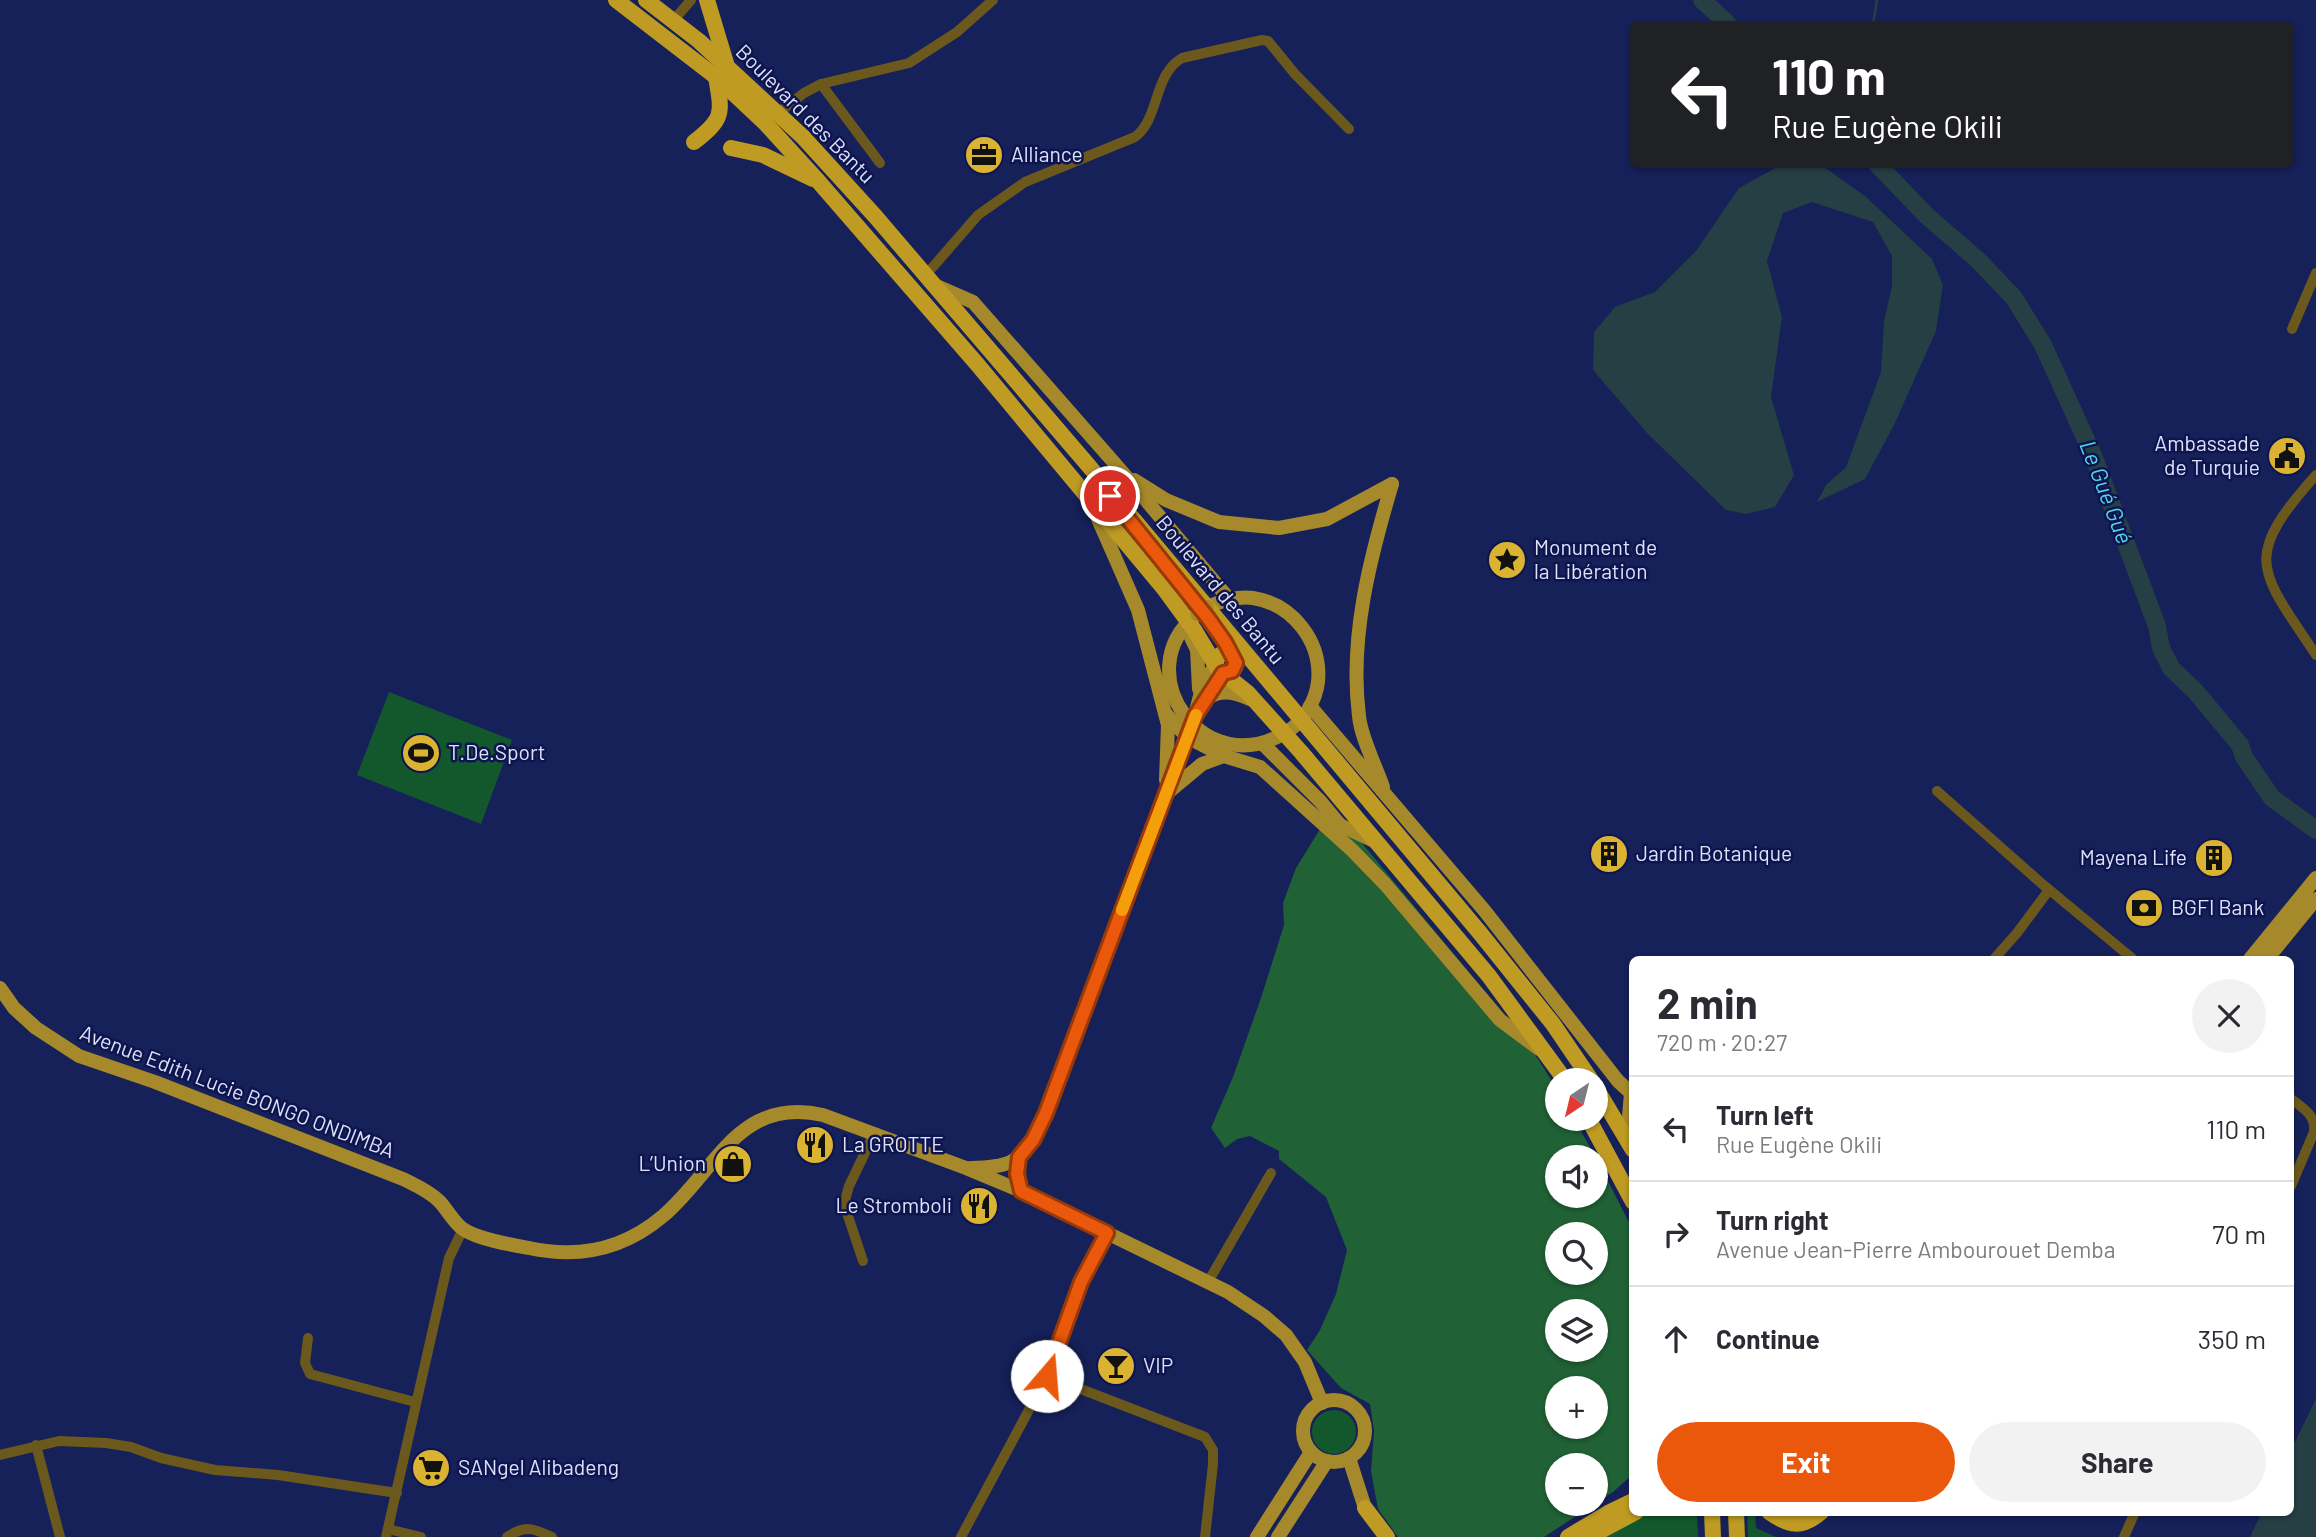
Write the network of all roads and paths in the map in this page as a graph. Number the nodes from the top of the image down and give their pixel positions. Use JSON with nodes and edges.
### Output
{"nodes":[{"id":1,"x":616,"y":0,"type":"edge"},
{"id":2,"x":646,"y":0,"type":"edge"},
{"id":3,"x":691,"y":0,"type":"edge"},
{"id":4,"x":707,"y":0,"type":"edge"},
{"id":5,"x":993,"y":0,"type":"edge"},
{"id":6,"x":673,"y":21,"type":"junction"},
{"id":7,"x":721,"y":71,"type":"junction"},
{"id":8,"x":821,"y":84,"type":"junction"},
{"id":9,"x":778,"y":113,"type":"junction"},
{"id":10,"x":1349,"y":129,"type":"dead end"},
{"id":11,"x":694,"y":142,"type":"dead end"},
{"id":12,"x":731,"y":148,"type":"dead end"},
{"id":13,"x":880,"y":163,"type":"dead end"},
{"id":14,"x":818,"y":181,"type":"junction"},
{"id":15,"x":2316,"y":273,"type":"edge"},
{"id":16,"x":929,"y":279,"type":"junction"},
{"id":17,"x":2292,"y":328,"type":"dead end"},
{"id":18,"x":1124,"y":474,"type":"junction"},
{"id":19,"x":2316,"y":475,"type":"edge"},
{"id":20,"x":1105,"y":486,"type":"junction"},
{"id":21,"x":1089,"y":498,"type":"junction"},
{"id":22,"x":1165,"y":590,"type":"junction"},
{"id":23,"x":1228,"y":599,"type":"junction"},
{"id":24,"x":1197,"y":614,"type":"junction"},
{"id":25,"x":2316,"y":655,"type":"edge"},
{"id":26,"x":1233,"y":657,"type":"junction"},
{"id":27,"x":1219,"y":669,"type":"junction"},
{"id":28,"x":1202,"y":696,"type":"junction"},
{"id":29,"x":1256,"y":703,"type":"junction"},
{"id":30,"x":1164,"y":712,"type":"junction"},
{"id":31,"x":1303,"y":716,"type":"junction"},
{"id":32,"x":1191,"y":726,"type":"junction"},
{"id":33,"x":1284,"y":734,"type":"junction"},
{"id":34,"x":1262,"y":743,"type":"junction"},
{"id":35,"x":1224,"y":756,"type":"junction"},
{"id":36,"x":1937,"y":791,"type":"dead end"},
{"id":37,"x":1165,"y":795,"type":"junction"},
{"id":38,"x":1386,"y":795,"type":"junction"},
{"id":39,"x":1377,"y":842,"type":"junction"},
{"id":40,"x":2316,"y":878,"type":"edge"},
{"id":41,"x":2047,"y":888,"type":"junction"},
{"id":42,"x":2316,"y":899,"type":"edge"},
{"id":43,"x":1997,"y":956,"type":"edge"},
{"id":44,"x":2129,"y":956,"type":"edge"},
{"id":45,"x":2252,"y":956,"type":"edge"},
{"id":46,"x":2269,"y":956,"type":"edge"},
{"id":47,"x":0,"y":988,"type":"edge"},
{"id":48,"x":1550,"y":1058,"type":"junction"},
{"id":49,"x":1557,"y":1068,"type":"edge"},
{"id":50,"x":1582,"y":1068,"type":"edge"},
{"id":51,"x":1629,"y":1091,"type":"edge"},
{"id":52,"x":2294,"y":1101,"type":"edge"},
{"id":53,"x":1608,"y":1108,"type":"edge"},
{"id":54,"x":1595,"y":1131,"type":"edge"},
{"id":55,"x":874,"y":1134,"type":"junction"},
{"id":56,"x":1629,"y":1143,"type":"edge"},
{"id":57,"x":1019,"y":1157,"type":"junction"},
{"id":58,"x":966,"y":1168,"type":"junction"},
{"id":59,"x":1270,"y":1172,"type":"dead end"},
{"id":60,"x":2294,"y":1179,"type":"edge"},
{"id":61,"x":1021,"y":1191,"type":"junction"},
{"id":62,"x":1629,"y":1195,"type":"edge"},
{"id":63,"x":463,"y":1229,"type":"junction"},
{"id":64,"x":1107,"y":1233,"type":"junction"},
{"id":65,"x":863,"y":1261,"type":"dead end"},
{"id":66,"x":1208,"y":1282,"type":"junction"},
{"id":67,"x":308,"y":1338,"type":"dead end"},
{"id":68,"x":1047,"y":1376,"type":"junction"},
{"id":69,"x":415,"y":1402,"type":"junction"},
{"id":70,"x":1322,"y":1403,"type":"junction"},
{"id":71,"x":36,"y":1445,"type":"junction"},
{"id":72,"x":1311,"y":1452,"type":"junction"},
{"id":73,"x":0,"y":1455,"type":"edge"},
{"id":74,"x":1349,"y":1458,"type":"junction"},
{"id":75,"x":1327,"y":1461,"type":"junction"},
{"id":76,"x":397,"y":1493,"type":"junction"},
{"id":77,"x":1629,"y":1504,"type":"edge"},
{"id":78,"x":1365,"y":1508,"type":"junction"},
{"id":79,"x":1629,"y":1516,"type":"edge"},
{"id":80,"x":1712,"y":1516,"type":"edge"},
{"id":81,"x":1736,"y":1516,"type":"edge"},
{"id":82,"x":1776,"y":1516,"type":"edge"},
{"id":83,"x":1816,"y":1516,"type":"edge"},
{"id":84,"x":1818,"y":1516,"type":"edge"},
{"id":85,"x":2133,"y":1516,"type":"edge"},
{"id":86,"x":388,"y":1533,"type":"edge"},
{"id":87,"x":60,"y":1537,"type":"edge"},
{"id":88,"x":421,"y":1537,"type":"edge"},
{"id":89,"x":507,"y":1537,"type":"edge"},
{"id":90,"x":552,"y":1537,"type":"edge"},
{"id":91,"x":961,"y":1537,"type":"edge"},
{"id":92,"x":1205,"y":1537,"type":"edge"},
{"id":93,"x":1257,"y":1537,"type":"edge"},
{"id":94,"x":1278,"y":1537,"type":"edge"},
{"id":95,"x":1377,"y":1537,"type":"edge"},
{"id":96,"x":1387,"y":1537,"type":"edge"},
{"id":97,"x":1569,"y":1537,"type":"edge"},
{"id":98,"x":1589,"y":1537,"type":"edge"},
{"id":99,"x":1713,"y":1537,"type":"edge"},
{"id":100,"x":1737,"y":1537,"type":"edge"},
{"id":101,"x":1804,"y":1537,"type":"edge"},
{"id":102,"x":2124,"y":1537,"type":"edge"}],
"edges":[{"from":1,"to":7,"type":"highway","name":"Boulevard des Bantu"},
{"from":2,"to":6,"type":"highway","name":"Boulevard des Bantu"},
{"from":3,"to":6,"type":"street"},
{"from":4,"to":7,"type":"highway"},
{"from":5,"to":8,"type":"street"},
{"from":6,"to":7,"type":"highway","name":"Boulevard des Bantu"},
{"from":7,"to":9,"type":"highway","name":"Boulevard des Bantu"},
{"from":7,"to":11,"type":"highway"},
{"from":7,"to":14,"type":"highway","name":"Boulevard des Bantu"},
{"from":8,"to":9,"type":"street"},
{"from":8,"to":13,"type":"street"},
{"from":9,"to":16,"type":"highway","name":"Boulevard des Bantu"},
{"from":10,"to":16,"type":"street"},
{"from":12,"to":14,"type":"highway"},
{"from":14,"to":21,"type":"highway","name":"Boulevard des Bantu"},
{"from":15,"to":17,"type":"street"},
{"from":16,"to":18,"type":"main road"},
{"from":16,"to":20,"type":"highway","name":"Boulevard des Bantu"},
{"from":18,"to":23,"type":"main road"},
{"from":18,"to":38,"type":"main road"},
{"from":19,"to":25,"type":"street"},
{"from":20,"to":24,"type":"highway","name":"Boulevard des Bantu"},
{"from":20,"to":26,"type":"highway"},
{"from":21,"to":22,"type":"highway","name":"Boulevard des Bantu"},
{"from":21,"to":30,"type":"main road"},
{"from":22,"to":24,"type":"highway","name":"Boulevard des Bantu"},
{"from":22,"to":28,"type":"main road"},
{"from":23,"to":24,"type":"main road"},
{"from":23,"to":31,"type":"main road"},
{"from":24,"to":27,"type":"highway","name":"Boulevard des Bantu"},
{"from":24,"to":31,"type":"highway","name":"Boulevard des Bantu"},
{"from":24,"to":32,"type":"main road"},
{"from":26,"to":27,"type":"highway"},
{"from":26,"to":31,"type":"highway"},
{"from":27,"to":28,"type":"main road"},
{"from":27,"to":29,"type":"highway","name":"Boulevard des Bantu"},
{"from":28,"to":29,"type":"main road"},
{"from":28,"to":32,"type":"main road"},
{"from":29,"to":33,"type":"highway","name":"Boulevard des Bantu"},
{"from":30,"to":32,"type":"main road"},
{"from":30,"to":37,"type":"main road"},
{"from":31,"to":33,"type":"main road"},
{"from":31,"to":38,"type":"main road"},
{"from":31,"to":50,"type":"highway","name":"Boulevard des Bantu"},
{"from":32,"to":34,"type":"main road"},
{"from":32,"to":35,"type":"main road"},
{"from":32,"to":37,"type":"main road"},
{"from":33,"to":34,"type":"main road"},
{"from":33,"to":39,"type":"highway","name":"Boulevard des Bantu"},
{"from":34,"to":39,"type":"main road"},
{"from":35,"to":37,"type":"main road"},
{"from":35,"to":48,"type":"main road"},
{"from":36,"to":41,"type":"street"},
{"from":37,"to":57,"type":"main road"},
{"from":38,"to":51,"type":"main road"},
{"from":39,"to":48,"type":"highway","name":"Boulevard des Bantu"},
{"from":40,"to":45,"type":"main road"},
{"from":41,"to":43,"type":"street"},
{"from":41,"to":44,"type":"street"},
{"from":42,"to":46,"type":"main road"},
{"from":47,"to":63,"type":"main road","name":"Avenue Edith Lucie BONGO ONDIMBA"},
{"from":48,"to":49,"type":"highway","name":"Boulevard des Bantu"},
{"from":52,"to":60,"type":"street"},
{"from":53,"to":56,"type":"highway"},
{"from":54,"to":62,"type":"highway"},
{"from":55,"to":58,"type":"main road"},
{"from":55,"to":63,"type":"main road"},
{"from":55,"to":65,"type":"street"},
{"from":57,"to":58,"type":"main road"},
{"from":57,"to":61,"type":"main road"},
{"from":58,"to":61,"type":"main road"},
{"from":59,"to":66,"type":"street"},
{"from":61,"to":64,"type":"main road"},
{"from":63,"to":69,"type":"street"},
{"from":64,"to":66,"type":"main road"},
{"from":64,"to":68,"type":"street"},
{"from":66,"to":70,"type":"main road"},
{"from":67,"to":69,"type":"street"},
{"from":68,"to":91,"type":"street"},
{"from":68,"to":92,"type":"street"},
{"from":69,"to":76,"type":"street"},
{"from":70,"to":72,"type":"main road"},
{"from":70,"to":74,"type":"main road"},
{"from":71,"to":73,"type":"street"},
{"from":71,"to":76,"type":"street"},
{"from":71,"to":87,"type":"street"},
{"from":72,"to":75,"type":"main road"},
{"from":72,"to":93,"type":"main road"},
{"from":74,"to":75,"type":"main road"},
{"from":74,"to":78,"type":"main road"},
{"from":75,"to":94,"type":"main road"},
{"from":76,"to":86,"type":"street"},
{"from":77,"to":97,"type":"highway"},
{"from":78,"to":95,"type":"highway"},
{"from":78,"to":96,"type":"highway"},
{"from":79,"to":98,"type":"highway"},
{"from":80,"to":99,"type":"highway"},
{"from":81,"to":100,"type":"highway"},
{"from":82,"to":83,"type":"highway"},
{"from":84,"to":101,"type":"highway"},
{"from":85,"to":102,"type":"street"},
{"from":86,"to":88,"type":"street"},
{"from":89,"to":90,"type":"street"}]}
